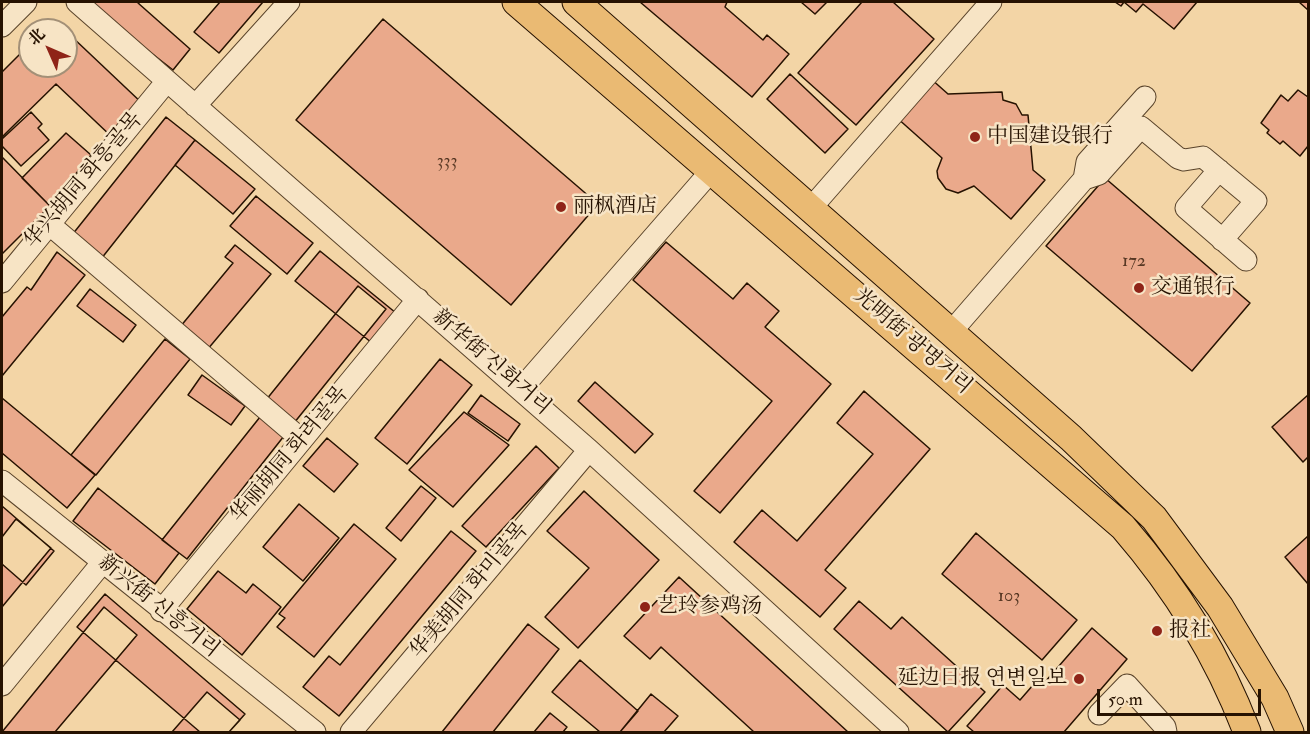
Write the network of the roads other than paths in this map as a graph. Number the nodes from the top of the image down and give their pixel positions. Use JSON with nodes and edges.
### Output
{"nodes":[{"id":1,"x":26,"y":2,"type":"edge"},
{"id":2,"x":77,"y":2,"type":"edge"},
{"id":3,"x":289,"y":2,"type":"edge"},
{"id":4,"x":516,"y":2,"type":"edge"},
{"id":5,"x":576,"y":2,"type":"edge"},
{"id":6,"x":991,"y":2,"type":"edge"},
{"id":7,"x":2,"y":26,"type":"edge"},
{"id":8,"x":167,"y":81,"type":"junction"},
{"id":9,"x":1145,"y":97,"type":"dead end"},
{"id":10,"x":195,"y":106,"type":"junction"},
{"id":11,"x":712,"y":170,"type":"junction"},
{"id":12,"x":1219,"y":170,"type":"junction"},
{"id":13,"x":1084,"y":178,"type":"junction"},
{"id":14,"x":811,"y":208,"type":"junction"},
{"id":15,"x":49,"y":224,"type":"junction"},
{"id":16,"x":1222,"y":240,"type":"junction"},
{"id":17,"x":1246,"y":260,"type":"dead end"},
{"id":18,"x":2,"y":282,"type":"edge"},
{"id":19,"x":418,"y":299,"type":"junction"},
{"id":20,"x":951,"y":332,"type":"junction"},
{"id":21,"x":521,"y":389,"type":"junction"},
{"id":22,"x":302,"y":440,"type":"junction"},
{"id":23,"x":589,"y":450,"type":"junction"},
{"id":24,"x":2,"y":481,"type":"edge"},
{"id":25,"x":102,"y":563,"type":"junction"},
{"id":26,"x":161,"y":611,"type":"junction"},
{"id":27,"x":2,"y":685,"type":"edge"},
{"id":28,"x":1275,"y":698,"type":"junction"},
{"id":29,"x":1099,"y":714,"type":"dead end"},
{"id":30,"x":1234,"y":720,"type":"edge"},
{"id":31,"x":1308,"y":725,"type":"edge"},
{"id":32,"x":315,"y":732,"type":"edge"},
{"id":33,"x":351,"y":732,"type":"edge"},
{"id":34,"x":898,"y":732,"type":"edge"},
{"id":35,"x":1166,"y":732,"type":"edge"},
{"id":36,"x":1247,"y":732,"type":"edge"},
{"id":37,"x":1290,"y":732,"type":"edge"}],
"edges":[{"from":1,"to":7,"type":"street"},
{"from":2,"to":8,"type":"street","name":"新华街 신화거리"},
{"from":3,"to":10,"type":"street"},
{"from":4,"to":11,"type":"main road","name":"光明街 광명거리"},
{"from":5,"to":14,"type":"main road","name":"光明街 광명거리"},
{"from":6,"to":14,"type":"street"},
{"from":8,"to":10,"type":"street","name":"新华街 신화거리"},
{"from":8,"to":15,"type":"street","name":"华兴胡同 화흥골목"},
{"from":9,"to":13,"type":"street"},
{"from":10,"to":19,"type":"street","name":"新华街 신화거리"},
{"from":11,"to":21,"type":"street"},
{"from":11,"to":30,"type":"main road","name":"光明街 광명거리"},
{"from":12,"to":13,"type":"street"},
{"from":12,"to":16,"type":"street"},
{"from":12,"to":16,"type":"street"},
{"from":13,"to":20,"type":"street"},
{"from":14,"to":20,"type":"main road","name":"光明街 광명거리"},
{"from":15,"to":18,"type":"street","name":"华兴胡同 화흥골목"},
{"from":15,"to":22,"type":"street"},
{"from":16,"to":17,"type":"street"},
{"from":19,"to":21,"type":"street","name":"新华街 신화거리"},
{"from":19,"to":22,"type":"street","name":"华丽胡同 화려골목"},
{"from":20,"to":28,"type":"main road","name":"光明街 광명거리"},
{"from":21,"to":23,"type":"street","name":"新华街 신화거리"},
{"from":22,"to":26,"type":"street","name":"华丽胡同 화려골목"},
{"from":23,"to":33,"type":"street","name":"华美胡同 화미골목"},
{"from":23,"to":34,"type":"street","name":"新华街 신화거리"},
{"from":24,"to":25,"type":"street","name":"新兴街 신흥거리"},
{"from":25,"to":26,"type":"street","name":"新兴街 신흥거리"},
{"from":25,"to":27,"type":"street"},
{"from":26,"to":32,"type":"street","name":"新兴街 신흥거리"},
{"from":28,"to":31,"type":"main road"},
{"from":28,"to":37,"type":"main road","name":"光明街 광명거리"},
{"from":29,"to":35,"type":"street"},
{"from":30,"to":36,"type":"main road","name":"光明街 광명거리"}]}
